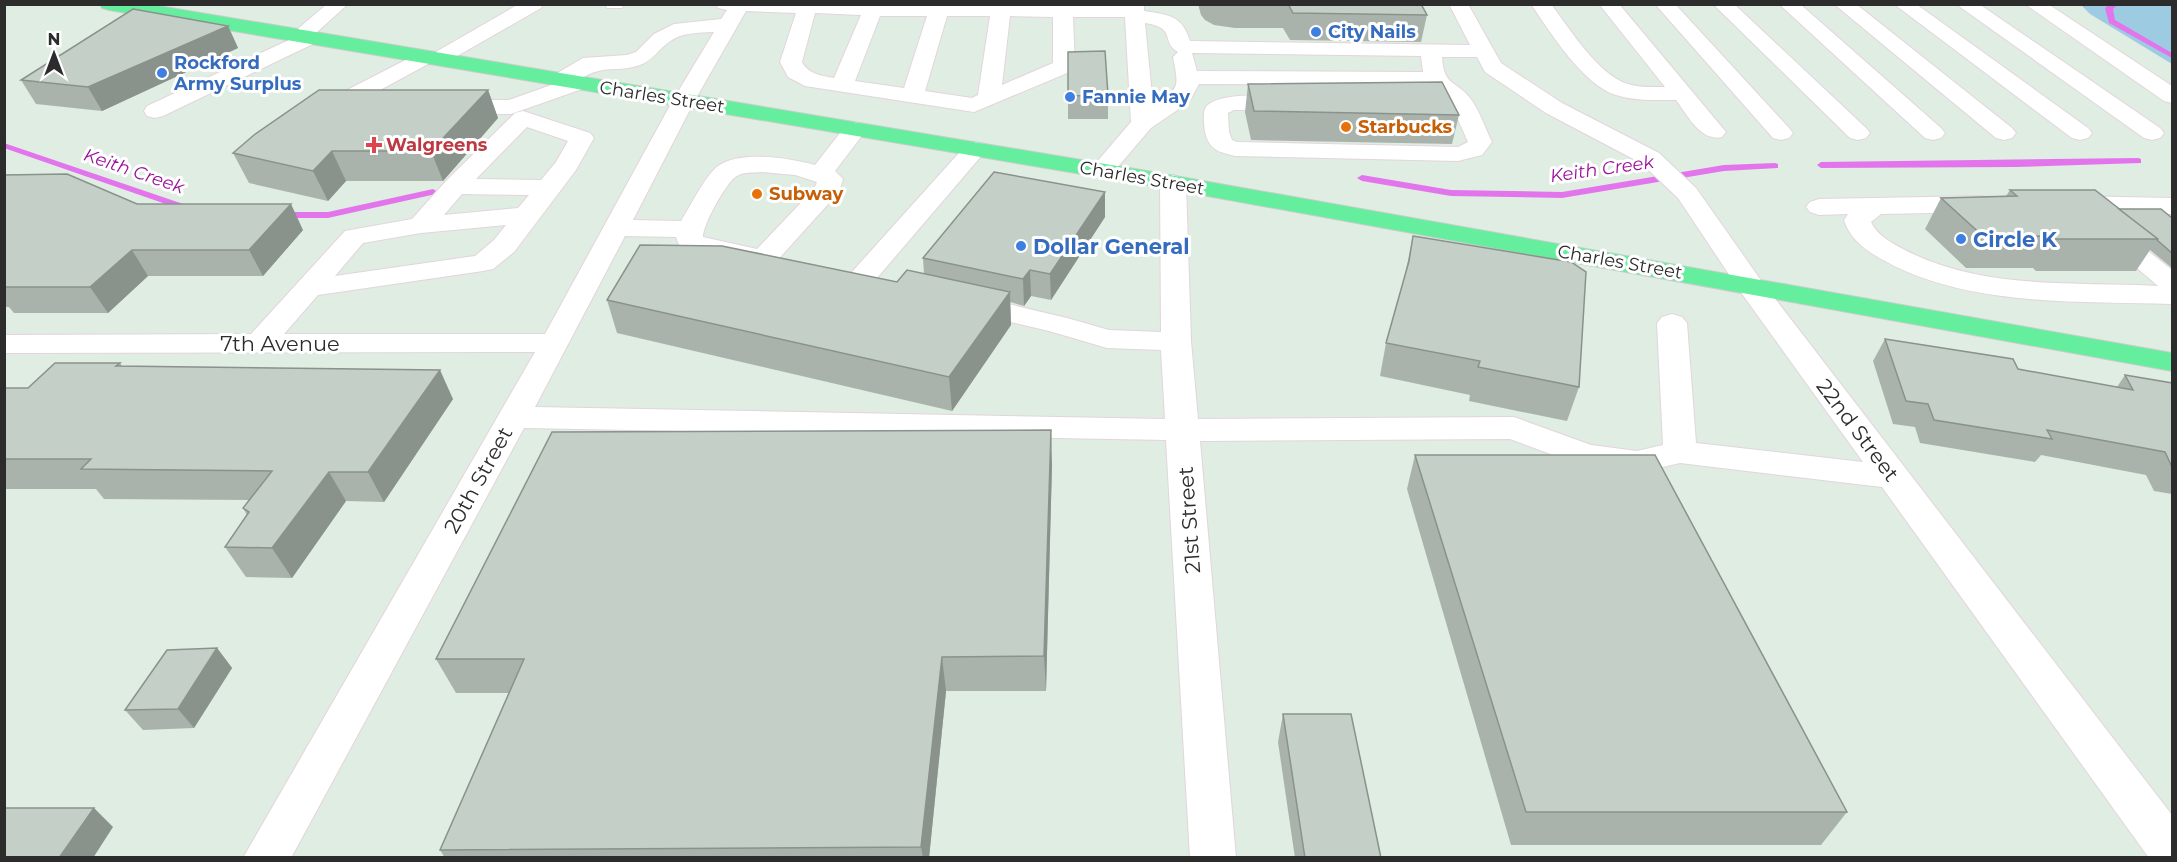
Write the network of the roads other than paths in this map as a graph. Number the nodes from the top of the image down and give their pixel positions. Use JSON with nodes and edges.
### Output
{"nodes":[{"id":1,"x":339,"y":4,"type":"edge"},
{"id":2,"x":534,"y":4,"type":"edge"},
{"id":3,"x":1458,"y":4,"type":"edge"},
{"id":4,"x":1540,"y":4,"type":"edge"},
{"id":5,"x":1608,"y":4,"type":"edge"},
{"id":6,"x":1664,"y":4,"type":"edge"},
{"id":7,"x":1722,"y":4,"type":"edge"},
{"id":8,"x":1788,"y":4,"type":"edge"},
{"id":9,"x":1843,"y":4,"type":"edge"},
{"id":10,"x":1904,"y":4,"type":"edge"},
{"id":11,"x":1965,"y":4,"type":"edge"},
{"id":12,"x":2034,"y":4,"type":"edge"},
{"id":13,"x":808,"y":6,"type":"edge"},
{"id":14,"x":733,"y":10,"type":"edge"},
{"id":15,"x":873,"y":10,"type":"junction"},
{"id":16,"x":939,"y":10,"type":"junction"},
{"id":17,"x":1063,"y":10,"type":"junction"},
{"id":18,"x":1134,"y":10,"type":"edge"},
{"id":19,"x":1001,"y":11,"type":"junction"},
{"id":20,"x":113,"y":14,"type":"edge"},
{"id":21,"x":305,"y":37,"type":"junction"},
{"id":22,"x":1182,"y":47,"type":"junction"},
{"id":23,"x":1431,"y":50,"type":"junction"},
{"id":24,"x":432,"y":58,"type":"junction"},
{"id":25,"x":1488,"y":59,"type":"junction"},
{"id":26,"x":533,"y":76,"type":"junction"},
{"id":27,"x":1188,"y":76,"type":"junction"},
{"id":28,"x":570,"y":82,"type":"junction"},
{"id":29,"x":842,"y":85,"type":"junction"},
{"id":30,"x":1435,"y":88,"type":"junction"},
{"id":31,"x":360,"y":92,"type":"junction"},
{"id":32,"x":1682,"y":93,"type":"junction"},
{"id":33,"x":912,"y":96,"type":"junction"},
{"id":34,"x":2172,"y":96,"type":"edge"},
{"id":35,"x":393,"y":97,"type":"edge"},
{"id":36,"x":684,"y":100,"type":"junction"},
{"id":37,"x":425,"y":103,"type":"edge"},
{"id":38,"x":1312,"y":103,"type":"edge"},
{"id":39,"x":990,"y":106,"type":"junction"},
{"id":40,"x":154,"y":111,"type":"dead end"},
{"id":41,"x":517,"y":113,"type":"junction"},
{"id":42,"x":310,"y":120,"type":"edge"},
{"id":43,"x":1143,"y":123,"type":"junction"},
{"id":44,"x":855,"y":129,"type":"junction"},
{"id":45,"x":1714,"y":132,"type":"dead end"},
{"id":46,"x":1781,"y":133,"type":"dead end"},
{"id":47,"x":1858,"y":133,"type":"dead end"},
{"id":48,"x":1933,"y":133,"type":"dead end"},
{"id":49,"x":2162,"y":133,"type":"edge"},
{"id":50,"x":2004,"y":134,"type":"dead end"},
{"id":51,"x":2079,"y":134,"type":"dead end"},
{"id":52,"x":2124,"y":134,"type":"dead end"},
{"id":53,"x":975,"y":149,"type":"junction"},
{"id":54,"x":1101,"y":171,"type":"junction"},
{"id":55,"x":822,"y":172,"type":"junction"},
{"id":56,"x":1173,"y":183,"type":"junction"},
{"id":57,"x":455,"y":186,"type":"junction"},
{"id":58,"x":548,"y":188,"type":"junction"},
{"id":59,"x":2005,"y":204,"type":"edge"},
{"id":60,"x":2040,"y":204,"type":"edge"},
{"id":61,"x":2074,"y":204,"type":"junction"},
{"id":62,"x":1882,"y":206,"type":"junction"},
{"id":63,"x":1819,"y":207,"type":"dead end"},
{"id":64,"x":2166,"y":210,"type":"edge"},
{"id":65,"x":526,"y":215,"type":"junction"},
{"id":66,"x":421,"y":225,"type":"junction"},
{"id":67,"x":616,"y":228,"type":"junction"},
{"id":68,"x":690,"y":229,"type":"junction"},
{"id":69,"x":764,"y":258,"type":"junction"},
{"id":70,"x":796,"y":265,"type":"edge"},
{"id":71,"x":862,"y":279,"type":"edge"},
{"id":72,"x":2172,"y":284,"type":"edge"},
{"id":73,"x":1750,"y":285,"type":"junction"},
{"id":74,"x":309,"y":288,"type":"junction"},
{"id":75,"x":2172,"y":296,"type":"edge"},
{"id":76,"x":942,"y":297,"type":"edge"},
{"id":77,"x":1672,"y":323,"type":"dead end"},
{"id":78,"x":1176,"y":341,"type":"junction"},
{"id":79,"x":260,"y":343,"type":"junction"},
{"id":80,"x":555,"y":343,"type":"junction"},
{"id":81,"x":4,"y":344,"type":"edge"},
{"id":82,"x":2172,"y":362,"type":"edge"},
{"id":83,"x":513,"y":417,"type":"junction"},
{"id":84,"x":1183,"y":430,"type":"junction"},
{"id":85,"x":1680,"y":452,"type":"junction"},
{"id":86,"x":1893,"y":477,"type":"junction"},
{"id":87,"x":2172,"y":851,"type":"edge"},
{"id":88,"x":266,"y":858,"type":"edge"},
{"id":89,"x":1213,"y":858,"type":"edge"}],
"edges":[{"from":1,"to":21,"type":"street"},
{"from":2,"to":24,"type":"street"},
{"from":3,"to":25,"type":"street"},
{"from":4,"to":32,"type":"street"},
{"from":5,"to":32,"type":"street"},
{"from":6,"to":46,"type":"street"},
{"from":7,"to":47,"type":"street"},
{"from":8,"to":48,"type":"street"},
{"from":9,"to":50,"type":"street"},
{"from":10,"to":51,"type":"street"},
{"from":11,"to":49,"type":"street"},
{"from":12,"to":34,"type":"street"},
{"from":13,"to":14,"type":"street"},
{"from":13,"to":15,"type":"street"},
{"from":13,"to":29,"type":"street"},
{"from":14,"to":28,"type":"street"},
{"from":14,"to":36,"type":"street","name":"20th Street"},
{"from":15,"to":16,"type":"street"},
{"from":15,"to":29,"type":"street"},
{"from":16,"to":19,"type":"street"},
{"from":16,"to":33,"type":"street"},
{"from":17,"to":18,"type":"street"},
{"from":17,"to":19,"type":"street"},
{"from":17,"to":39,"type":"street"},
{"from":18,"to":22,"type":"street"},
{"from":18,"to":43,"type":"street"},
{"from":19,"to":39,"type":"street"},
{"from":20,"to":21,"type":"main road","name":"Charles Street"},
{"from":21,"to":24,"type":"main road","name":"Charles Street"},
{"from":21,"to":40,"type":"street"},
{"from":22,"to":23,"type":"street"},
{"from":22,"to":27,"type":"street"},
{"from":23,"to":25,"type":"street"},
{"from":23,"to":30,"type":"street"},
{"from":24,"to":26,"type":"main road","name":"Charles Street"},
{"from":24,"to":31,"type":"street"},
{"from":25,"to":73,"type":"street","name":"22nd Street"},
{"from":26,"to":28,"type":"main road","name":"Charles Street"},
{"from":26,"to":41,"type":"street"},
{"from":27,"to":30,"type":"street"},
{"from":27,"to":43,"type":"street"},
{"from":28,"to":36,"type":"main road","name":"Charles Street"},
{"from":28,"to":41,"type":"street"},
{"from":29,"to":33,"type":"street"},
{"from":30,"to":38,"type":"street"},
{"from":31,"to":35,"type":"street"},
{"from":31,"to":42,"type":"street"},
{"from":32,"to":45,"type":"street"},
{"from":33,"to":39,"type":"street"},
{"from":36,"to":44,"type":"main road","name":"Charles Street"},
{"from":36,"to":67,"type":"street","name":"20th Street"},
{"from":37,"to":41,"type":"street"},
{"from":41,"to":57,"type":"street"},
{"from":41,"to":58,"type":"street"},
{"from":43,"to":54,"type":"street"},
{"from":44,"to":53,"type":"main road","name":"Charles Street"},
{"from":44,"to":55,"type":"street"},
{"from":49,"to":52,"type":"street"},
{"from":53,"to":54,"type":"main road","name":"Charles Street"},
{"from":53,"to":71,"type":"street"},
{"from":54,"to":56,"type":"main road","name":"Charles Street"},
{"from":55,"to":68,"type":"street"},
{"from":55,"to":69,"type":"street"},
{"from":56,"to":73,"type":"main road","name":"Charles Street"},
{"from":56,"to":78,"type":"street","name":"21st Street"},
{"from":57,"to":58,"type":"street"},
{"from":57,"to":66,"type":"street"},
{"from":58,"to":65,"type":"street"},
{"from":59,"to":62,"type":"street"},
{"from":60,"to":61,"type":"street"},
{"from":61,"to":64,"type":"street"},
{"from":61,"to":72,"type":"street"},
{"from":62,"to":63,"type":"street"},
{"from":62,"to":75,"type":"street"},
{"from":65,"to":66,"type":"street"},
{"from":65,"to":74,"type":"street"},
{"from":66,"to":74,"type":"street"},
{"from":67,"to":68,"type":"street"},
{"from":67,"to":80,"type":"street","name":"20th Street"},
{"from":68,"to":69,"type":"street"},
{"from":69,"to":70,"type":"street"},
{"from":73,"to":82,"type":"main road","name":"Charles Street"},
{"from":73,"to":86,"type":"street","name":"22nd Street"},
{"from":74,"to":79,"type":"street"},
{"from":76,"to":78,"type":"street"},
{"from":77,"to":85,"type":"street"},
{"from":78,"to":84,"type":"street","name":"21st Street"},
{"from":79,"to":80,"type":"street","name":"7th Avenue"},
{"from":79,"to":81,"type":"street","name":"7th Avenue"},
{"from":80,"to":83,"type":"street","name":"20th Street"},
{"from":83,"to":84,"type":"street"},
{"from":83,"to":88,"type":"street","name":"20th Street"},
{"from":84,"to":85,"type":"street"},
{"from":84,"to":89,"type":"street","name":"21st Street"},
{"from":85,"to":86,"type":"street"},
{"from":86,"to":87,"type":"street","name":"22nd Street"}]}
